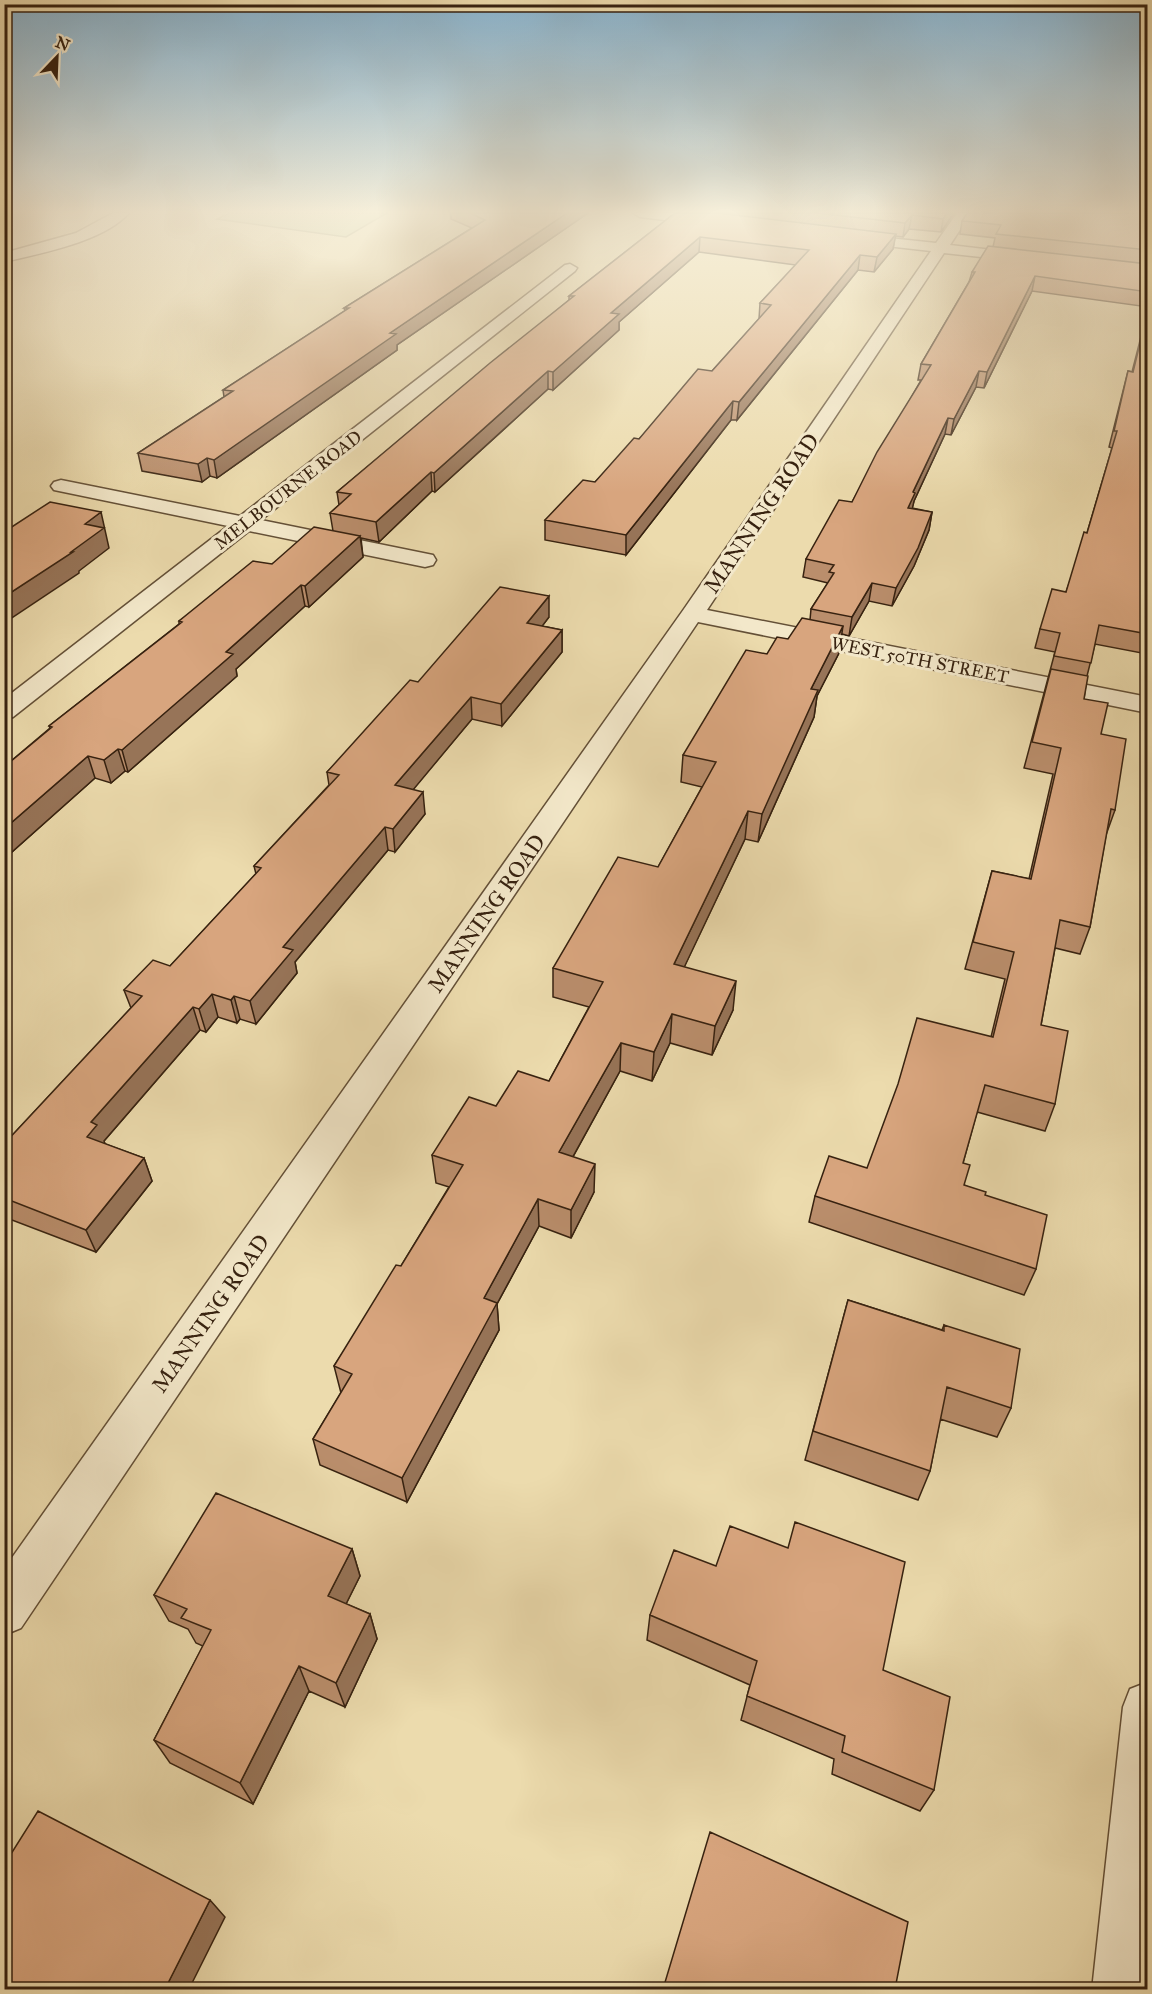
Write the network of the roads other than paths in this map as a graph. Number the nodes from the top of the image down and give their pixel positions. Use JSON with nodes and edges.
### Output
{"nodes":[{"id":1,"x":522,"y":306,"type":"edge"},
{"id":2,"x":902,"y":306,"type":"edge"},
{"id":3,"x":61,"y":486,"type":"dead end"},
{"id":4,"x":245,"y":524,"type":"junction"},
{"id":5,"x":425,"y":560,"type":"dead end"},
{"id":6,"x":692,"y":614,"type":"junction"},
{"id":7,"x":1148,"y":705,"type":"edge"},
{"id":8,"x":4,"y":712,"type":"edge"},
{"id":9,"x":4,"y":1611,"type":"edge"},
{"id":10,"x":1148,"y":1707,"type":"edge"},
{"id":11,"x":1121,"y":1989,"type":"edge"}],
"edges":[{"from":1,"to":4,"type":"street","name":"MELBOURNE ROAD"},
{"from":2,"to":6,"type":"street","name":"MANNING ROAD"},
{"from":3,"to":4,"type":"street"},
{"from":4,"to":5,"type":"street"},
{"from":4,"to":8,"type":"street","name":"MELBOURNE ROAD"},
{"from":6,"to":7,"type":"street","name":"WEST 50TH STREET"},
{"from":6,"to":9,"type":"street","name":"MANNING ROAD"},
{"from":10,"to":11,"type":"street"}]}
